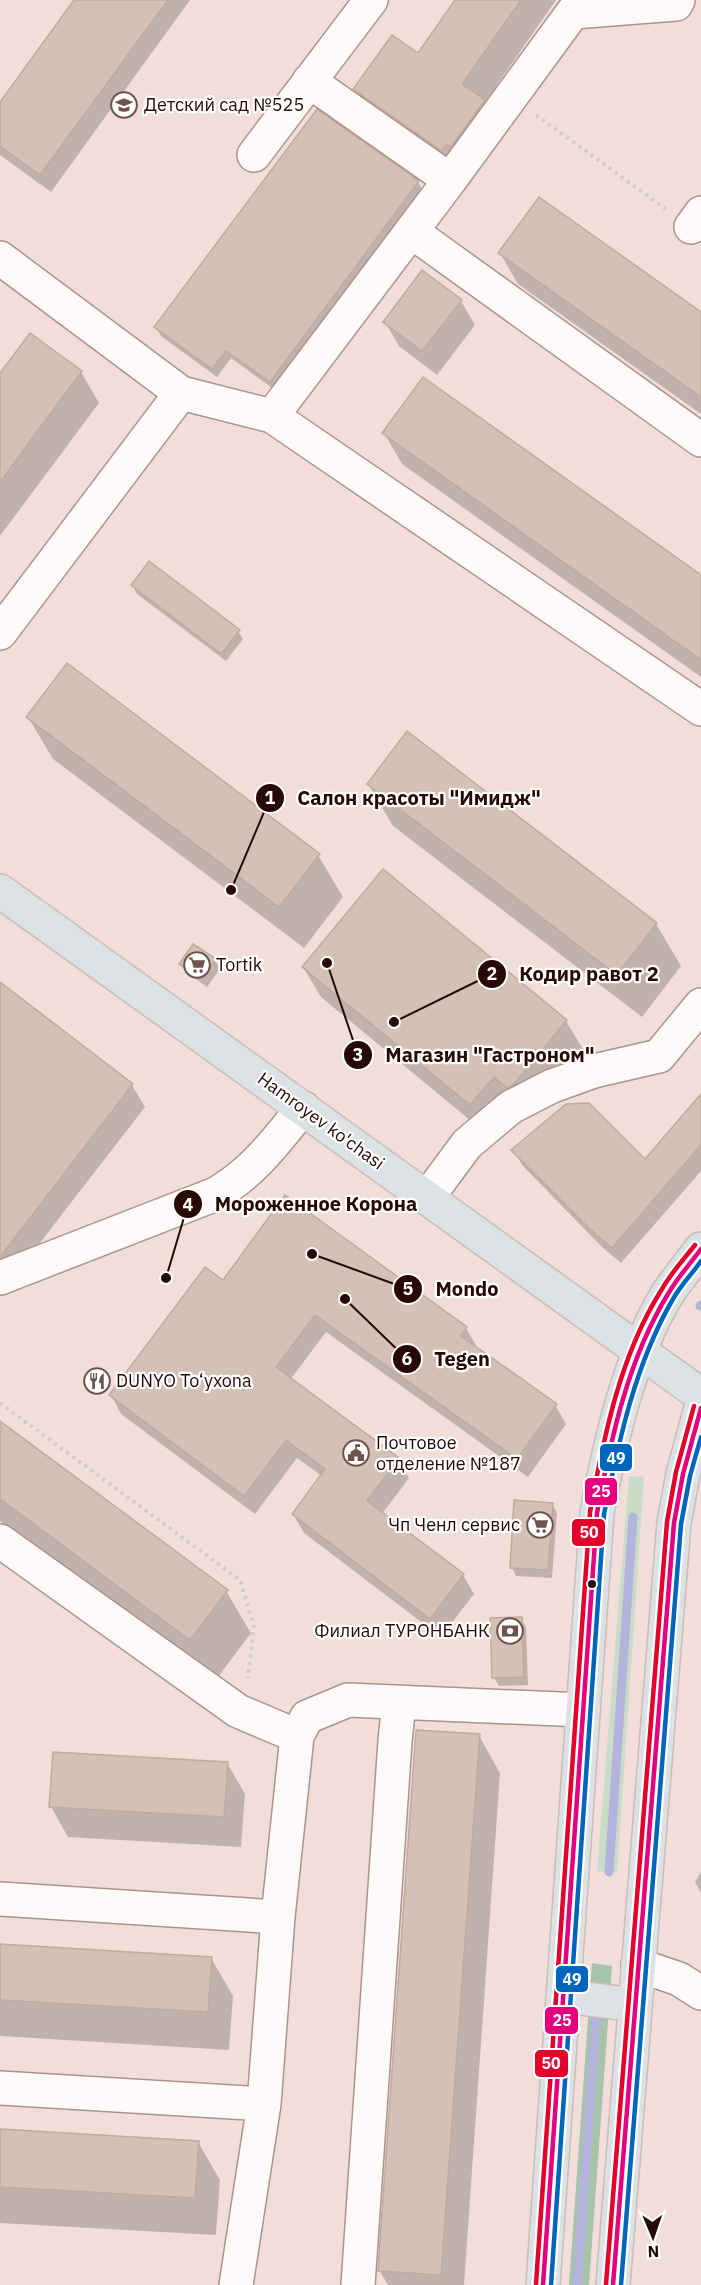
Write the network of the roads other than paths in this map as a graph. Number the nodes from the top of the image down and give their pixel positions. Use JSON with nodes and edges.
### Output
{"nodes":[{"id":1,"x":371,"y":0,"type":"edge"},
{"id":2,"x":678,"y":0,"type":"edge"},
{"id":3,"x":309,"y":81,"type":"junction"},
{"id":4,"x":254,"y":155,"type":"dead end"},
{"id":5,"x":450,"y":180,"type":"junction"},
{"id":6,"x":412,"y":232,"type":"junction"},
{"id":7,"x":0,"y":258,"type":"edge"},
{"id":8,"x":181,"y":393,"type":"junction"},
{"id":9,"x":272,"y":416,"type":"junction"},
{"id":10,"x":701,"y":440,"type":"edge"},
{"id":11,"x":0,"y":633,"type":"edge"},
{"id":12,"x":701,"y":709,"type":"edge"},
{"id":13,"x":0,"y":891,"type":"edge"},
{"id":14,"x":701,"y":1005,"type":"edge"},
{"id":15,"x":303,"y":1108,"type":"junction"},
{"id":16,"x":427,"y":1198,"type":"junction"},
{"id":17,"x":701,"y":1249,"type":"edge"},
{"id":18,"x":0,"y":1278,"type":"edge"},
{"id":19,"x":641,"y":1352,"type":"junction"},
{"id":20,"x":701,"y":1395,"type":"edge"},
{"id":21,"x":701,"y":1408,"type":"edge"},
{"id":22,"x":0,"y":1541,"type":"edge"},
{"id":23,"x":399,"y":1703,"type":"junction"},
{"id":24,"x":583,"y":1710,"type":"junction"},
{"id":25,"x":297,"y":1736,"type":"junction"},
{"id":26,"x":0,"y":1899,"type":"edge"},
{"id":27,"x":278,"y":1917,"type":"junction"},
{"id":28,"x":638,"y":1965,"type":"junction"},
{"id":29,"x":701,"y":1993,"type":"edge"},
{"id":30,"x":564,"y":1996,"type":"junction"},
{"id":31,"x":634,"y":2005,"type":"junction"},
{"id":32,"x":0,"y":2088,"type":"edge"},
{"id":33,"x":264,"y":2104,"type":"junction"},
{"id":34,"x":236,"y":2285,"type":"edge"},
{"id":35,"x":358,"y":2285,"type":"edge"},
{"id":36,"x":543,"y":2285,"type":"edge"},
{"id":37,"x":613,"y":2285,"type":"edge"}],
"edges":[{"from":1,"to":3,"type":"street"},
{"from":2,"to":5,"type":"street"},
{"from":3,"to":4,"type":"street"},
{"from":3,"to":5,"type":"street"},
{"from":5,"to":6,"type":"street"},
{"from":6,"to":9,"type":"street"},
{"from":6,"to":10,"type":"street"},
{"from":7,"to":8,"type":"street"},
{"from":8,"to":9,"type":"street"},
{"from":8,"to":11,"type":"street"},
{"from":9,"to":12,"type":"street"},
{"from":13,"to":15,"type":"main road","name":"Hamroyev ko'chasi"},
{"from":14,"to":16,"type":"street"},
{"from":15,"to":16,"type":"main road","name":"Hamroyev ko'chasi"},
{"from":15,"to":18,"type":"street"},
{"from":16,"to":19,"type":"main road","name":"Hamroyev ko'chasi"},
{"from":17,"to":19,"type":"main road"},
{"from":19,"to":20,"type":"main road","name":"Hamroyev ko'chasi"},
{"from":19,"to":24,"type":"main road"},
{"from":21,"to":28,"type":"main road"},
{"from":22,"to":25,"type":"street"},
{"from":23,"to":24,"type":"street"},
{"from":23,"to":25,"type":"street"},
{"from":23,"to":35,"type":"street"},
{"from":24,"to":30,"type":"main road"},
{"from":25,"to":27,"type":"street"},
{"from":26,"to":27,"type":"street"},
{"from":27,"to":33,"type":"street"},
{"from":28,"to":29,"type":"street"},
{"from":28,"to":31,"type":"main road"},
{"from":30,"to":31,"type":"main road"},
{"from":30,"to":36,"type":"main road"},
{"from":31,"to":37,"type":"main road"},
{"from":32,"to":33,"type":"street"},
{"from":33,"to":34,"type":"street"}]}
